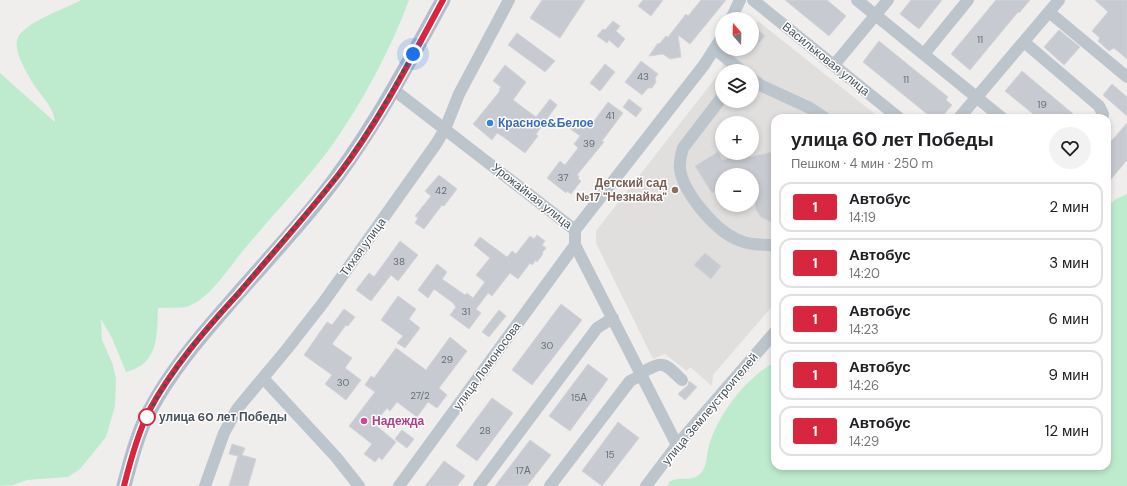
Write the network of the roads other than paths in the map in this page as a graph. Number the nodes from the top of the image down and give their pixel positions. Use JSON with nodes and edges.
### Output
{"nodes":[{"id":1,"x":443,"y":0,"type":"edge"},
{"id":2,"x":509,"y":0,"type":"edge"},
{"id":3,"x":740,"y":0,"type":"edge"},
{"id":4,"x":753,"y":0,"type":"edge"},
{"id":5,"x":857,"y":0,"type":"edge"},
{"id":6,"x":888,"y":0,"type":"edge"},
{"id":7,"x":968,"y":0,"type":"edge"},
{"id":8,"x":1059,"y":0,"type":"edge"},
{"id":9,"x":734,"y":12,"type":"edge"},
{"id":10,"x":1049,"y":12,"type":"junction"},
{"id":11,"x":876,"y":15,"type":"junction"},
{"id":12,"x":1024,"y":42,"type":"junction"},
{"id":13,"x":715,"y":49,"type":"edge"},
{"id":14,"x":924,"y":54,"type":"junction"},
{"id":15,"x":724,"y":56,"type":"edge"},
{"id":16,"x":733,"y":64,"type":"edge"},
{"id":17,"x":834,"y":65,"type":"junction"},
{"id":18,"x":1127,"y":77,"type":"edge"},
{"id":19,"x":759,"y":84,"type":"edge"},
{"id":20,"x":394,"y":90,"type":"junction"},
{"id":21,"x":977,"y":98,"type":"junction"},
{"id":22,"x":715,"y":106,"type":"edge"},
{"id":23,"x":819,"y":114,"type":"edge"},
{"id":24,"x":894,"y":114,"type":"edge"},
{"id":25,"x":963,"y":114,"type":"edge"},
{"id":26,"x":997,"y":114,"type":"edge"},
{"id":27,"x":1103,"y":114,"type":"edge"},
{"id":28,"x":445,"y":128,"type":"junction"},
{"id":29,"x":575,"y":230,"type":"junction"},
{"id":30,"x":575,"y":245,"type":"junction"},
{"id":31,"x":771,"y":245,"type":"edge"},
{"id":32,"x":613,"y":318,"type":"junction"},
{"id":33,"x":771,"y":337,"type":"edge"},
{"id":34,"x":641,"y":374,"type":"junction"},
{"id":35,"x":263,"y":378,"type":"junction"},
{"id":36,"x":682,"y":380,"type":"dead end"},
{"id":37,"x":677,"y":445,"type":"junction"},
{"id":38,"x":124,"y":486,"type":"edge"},
{"id":39,"x":205,"y":486,"type":"edge"},
{"id":40,"x":359,"y":486,"type":"edge"},
{"id":41,"x":399,"y":486,"type":"edge"},
{"id":42,"x":479,"y":486,"type":"edge"},
{"id":43,"x":550,"y":486,"type":"edge"},
{"id":44,"x":646,"y":486,"type":"edge"}],
"edges":[{"from":1,"to":20,"type":"main road"},
{"from":2,"to":28,"type":"street","name":"Тихая улица"},
{"from":3,"to":9,"type":"street"},
{"from":4,"to":17,"type":"street","name":"Васильковая улица"},
{"from":5,"to":11,"type":"street"},
{"from":6,"to":11,"type":"street"},
{"from":7,"to":14,"type":"street"},
{"from":8,"to":10,"type":"street"},
{"from":10,"to":12,"type":"street"},
{"from":10,"to":18,"type":"street"},
{"from":11,"to":14,"type":"street"},
{"from":11,"to":17,"type":"street"},
{"from":12,"to":21,"type":"street"},
{"from":12,"to":27,"type":"street"},
{"from":13,"to":29,"type":"street"},
{"from":14,"to":21,"type":"street"},
{"from":15,"to":16,"type":"street"},
{"from":17,"to":24,"type":"street","name":"Васильковая улица"},
{"from":19,"to":23,"type":"street"},
{"from":20,"to":28,"type":"street","name":"Урожайная улица"},
{"from":20,"to":38,"type":"main road"},
{"from":21,"to":25,"type":"street"},
{"from":21,"to":26,"type":"street"},
{"from":22,"to":31,"type":"street"},
{"from":28,"to":29,"type":"street","name":"Урожайная улица"},
{"from":28,"to":35,"type":"street","name":"Тихая улица"},
{"from":29,"to":30,"type":"street","name":"Урожайная улица"},
{"from":30,"to":32,"type":"street","name":"Урожайная улица"},
{"from":30,"to":41,"type":"street","name":"улица Ломоносова"},
{"from":32,"to":34,"type":"street","name":"Урожайная улица"},
{"from":32,"to":42,"type":"street"},
{"from":33,"to":37,"type":"street","name":"улица Землеустроителей"},
{"from":34,"to":36,"type":"street"},
{"from":34,"to":37,"type":"street","name":"Урожайная улица"},
{"from":34,"to":43,"type":"street"},
{"from":35,"to":39,"type":"street","name":"Тихая улица"},
{"from":35,"to":40,"type":"street"},
{"from":37,"to":44,"type":"street","name":"улица Землеустроителей"}]}
